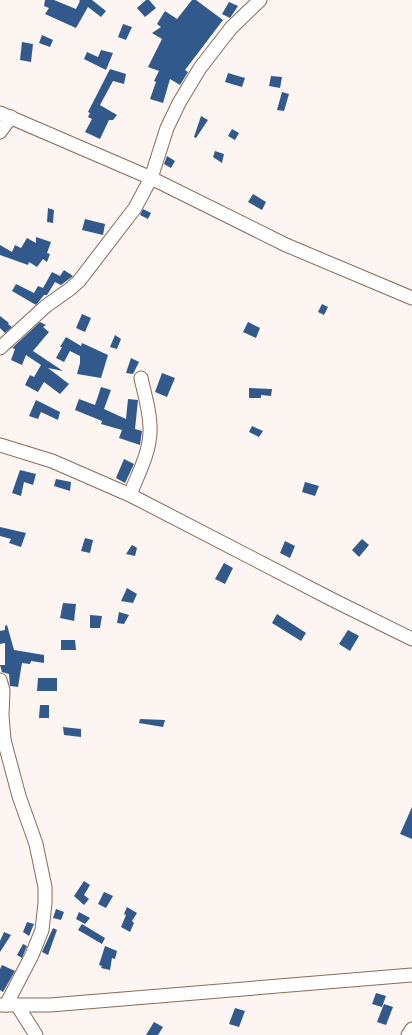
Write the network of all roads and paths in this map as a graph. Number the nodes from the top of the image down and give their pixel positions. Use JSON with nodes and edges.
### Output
{"nodes":[{"id":1,"x":260,"y":0,"type":"edge"},
{"id":2,"x":5,"y":115,"type":"edge"},
{"id":3,"x":0,"y":132,"type":"edge"},
{"id":4,"x":151,"y":178,"type":"junction"},
{"id":5,"x":412,"y":298,"type":"edge"},
{"id":6,"x":0,"y":348,"type":"edge"},
{"id":7,"x":141,"y":378,"type":"dead end"},
{"id":8,"x":0,"y":445,"type":"edge"},
{"id":9,"x":130,"y":495,"type":"junction"},
{"id":10,"x":412,"y":639,"type":"edge"},
{"id":11,"x":0,"y":680,"type":"edge"},
{"id":12,"x":412,"y":975,"type":"edge"},
{"id":13,"x":7,"y":1005,"type":"edge"},
{"id":14,"x":412,"y":1029,"type":"edge"},
{"id":15,"x":36,"y":1035,"type":"edge"},
{"id":16,"x":408,"y":1035,"type":"edge"}],
"edges":[{"from":1,"to":4,"type":"street"},
{"from":2,"to":3,"type":"street"},
{"from":2,"to":4,"type":"street"},
{"from":4,"to":5,"type":"street"},
{"from":4,"to":6,"type":"street"},
{"from":7,"to":9,"type":"street"},
{"from":8,"to":9,"type":"street"},
{"from":9,"to":10,"type":"street"},
{"from":11,"to":13,"type":"street"},
{"from":12,"to":13,"type":"street"},
{"from":13,"to":15,"type":"street"},
{"from":14,"to":16,"type":"street"}]}
